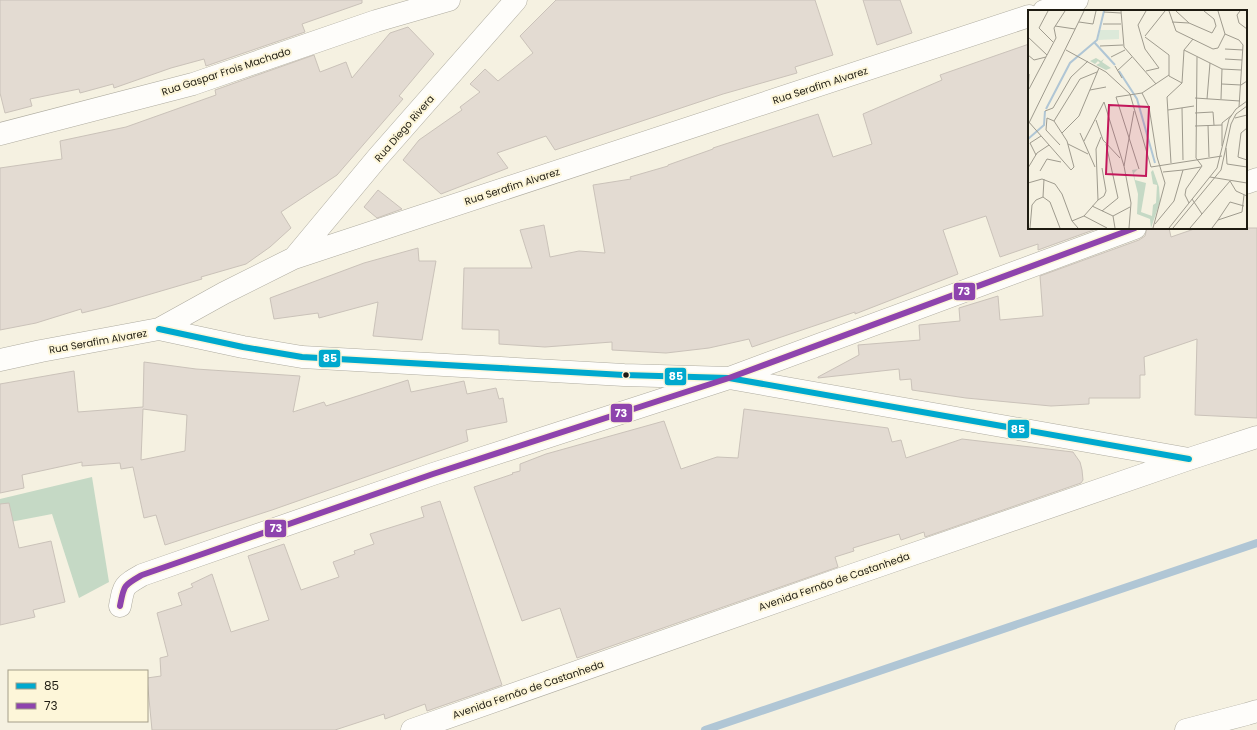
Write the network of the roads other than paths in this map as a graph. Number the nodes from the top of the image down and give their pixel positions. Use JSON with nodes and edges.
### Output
{"nodes":[{"id":1,"x":449,"y":0,"type":"edge"},
{"id":2,"x":516,"y":0,"type":"edge"},
{"id":3,"x":1077,"y":0,"type":"edge"},
{"id":4,"x":1047,"y":10,"type":"edge"},
{"id":5,"x":1028,"y":16,"type":"edge"},
{"id":6,"x":0,"y":134,"type":"edge"},
{"id":7,"x":1257,"y":179,"type":"edge"},
{"id":8,"x":1247,"y":183,"type":"edge"},
{"id":9,"x":1132,"y":229,"type":"edge"},
{"id":10,"x":294,"y":258,"type":"junction"},
{"id":11,"x":159,"y":330,"type":"junction"},
{"id":12,"x":0,"y":360,"type":"edge"},
{"id":13,"x":729,"y":378,"type":"junction"},
{"id":14,"x":1257,"y":437,"type":"edge"},
{"id":15,"x":1189,"y":459,"type":"junction"},
{"id":16,"x":120,"y":606,"type":"dead end"},
{"id":17,"x":1257,"y":711,"type":"edge"},
{"id":18,"x":412,"y":730,"type":"edge"},
{"id":19,"x":1186,"y":730,"type":"edge"}],
"edges":[{"from":1,"to":6,"type":"street","name":"Rua Gaspar Frois Machado"},
{"from":2,"to":10,"type":"street","name":"Rua Diego Rivera"},
{"from":3,"to":4,"type":"street"},
{"from":5,"to":10,"type":"street","name":"Rua Serafim Alvarez"},
{"from":7,"to":8,"type":"street"},
{"from":9,"to":13,"type":"street"},
{"from":10,"to":11,"type":"street","name":"Rua Serafim Alvarez"},
{"from":11,"to":12,"type":"street","name":"Rua Serafim Alvarez"},
{"from":11,"to":13,"type":"street"},
{"from":13,"to":15,"type":"street"},
{"from":13,"to":16,"type":"street"},
{"from":14,"to":15,"type":"street","name":"Avenida Fernão de Castanheda"},
{"from":15,"to":18,"type":"street","name":"Avenida Fernão de Castanheda"},
{"from":17,"to":19,"type":"street"}]}
